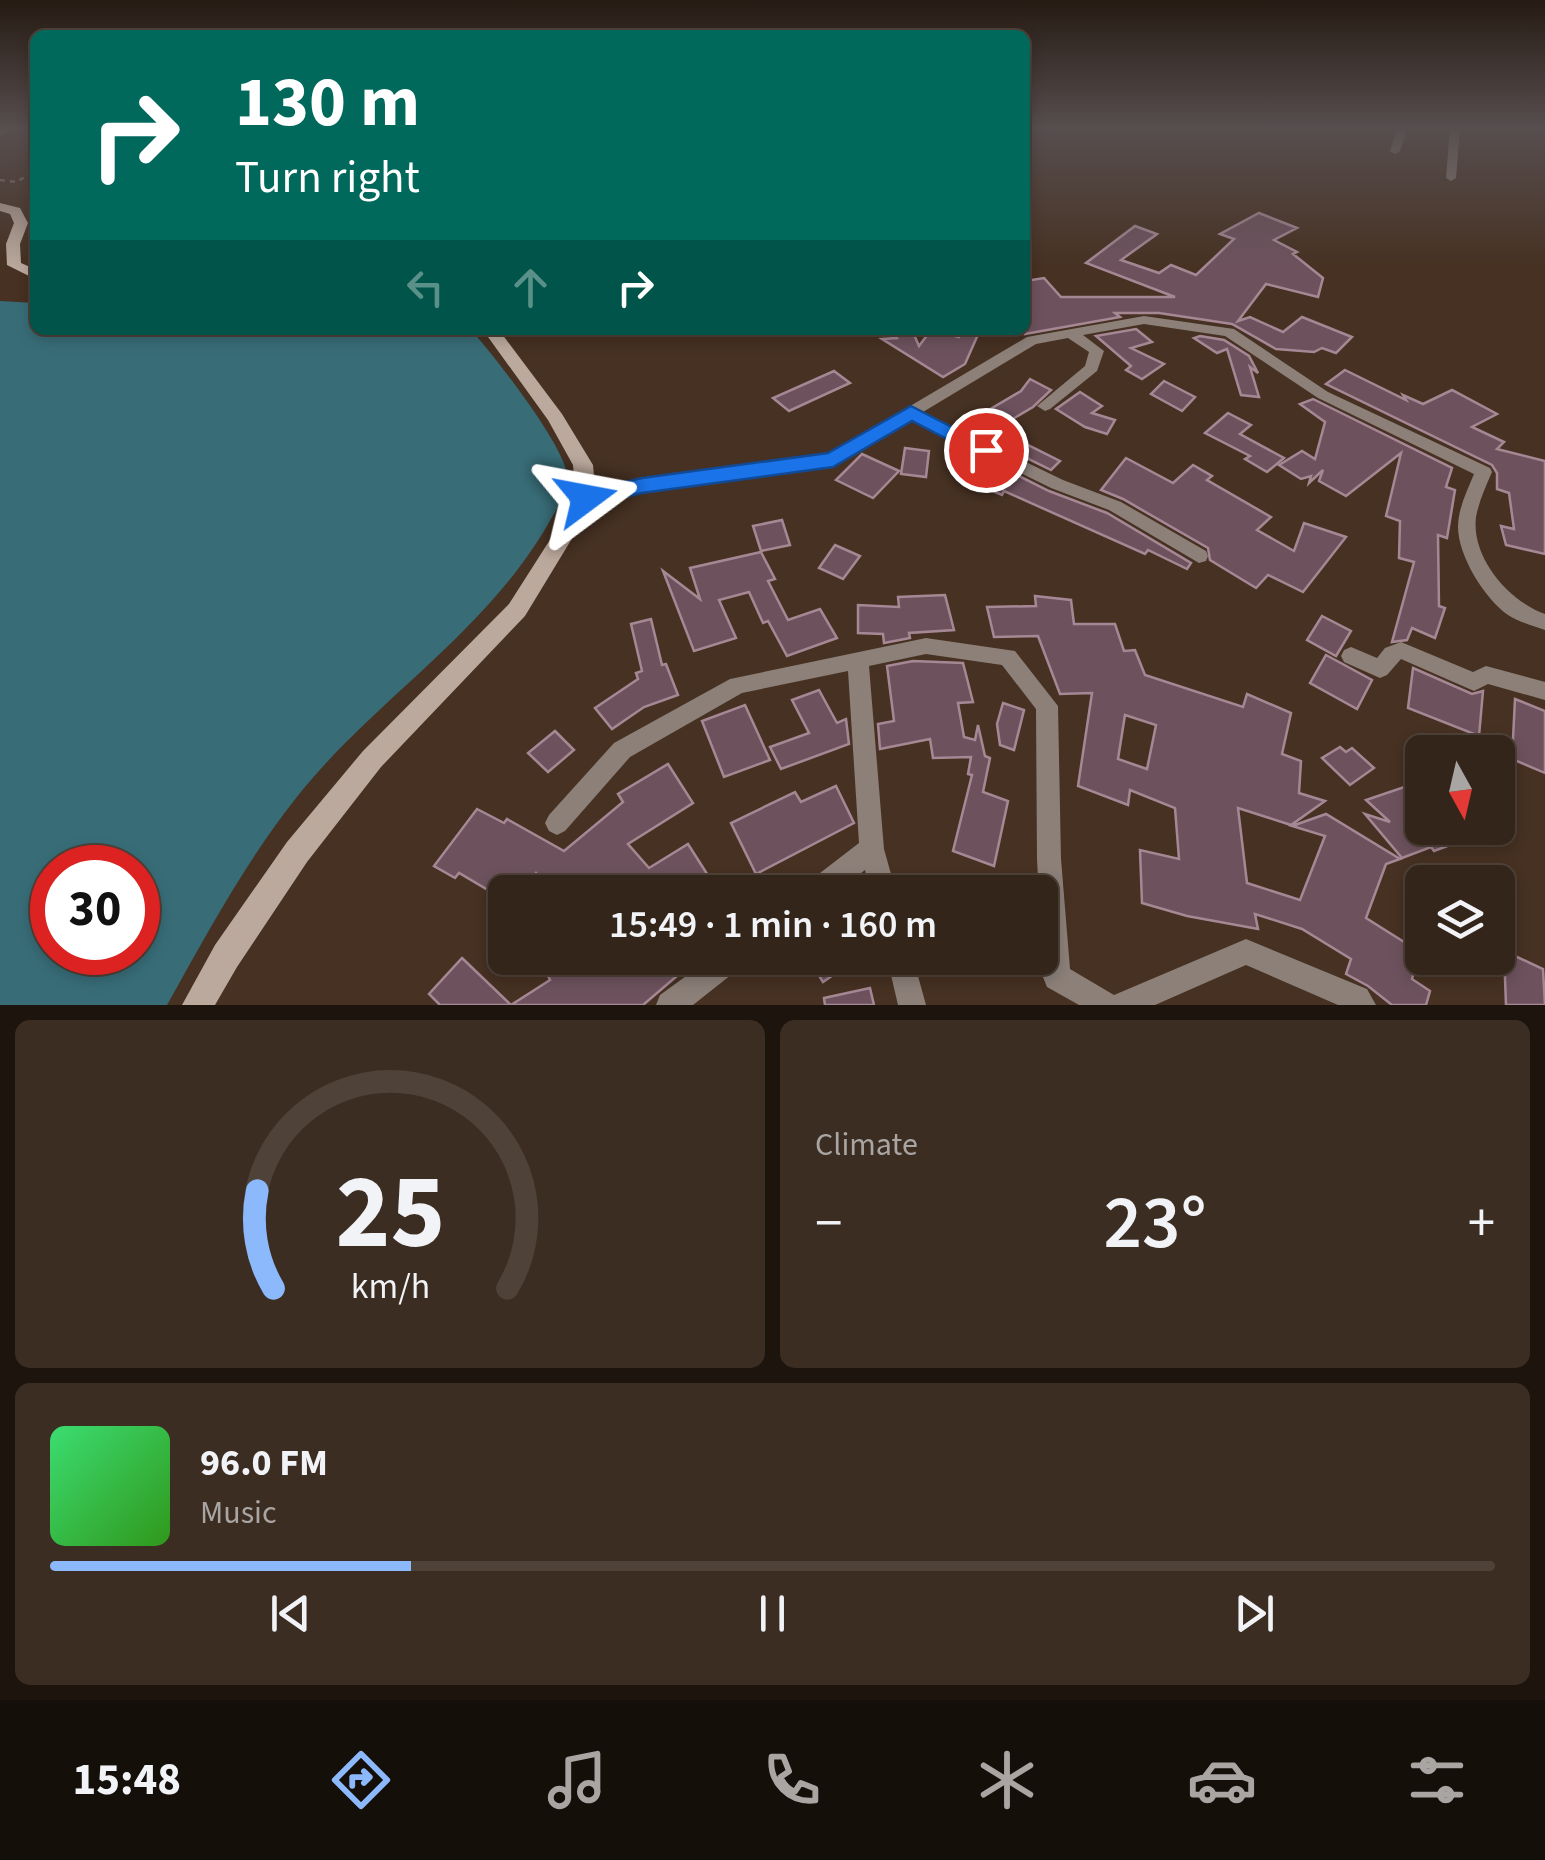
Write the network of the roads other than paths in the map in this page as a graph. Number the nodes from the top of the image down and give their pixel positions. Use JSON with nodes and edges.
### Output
{"nodes":[{"id":1,"x":1450,"y":175,"type":"edge"},
{"id":2,"x":1450,"y":178,"type":"dead end"},
{"id":3,"x":0,"y":207,"type":"edge"},
{"id":4,"x":28,"y":222,"type":"edge"},
{"id":5,"x":30,"y":273,"type":"edge"},
{"id":6,"x":1071,"y":333,"type":"junction"},
{"id":7,"x":495,"y":335,"type":"edge"},
{"id":8,"x":1046,"y":406,"type":"dead end"},
{"id":9,"x":911,"y":412,"type":"junction"},
{"id":10,"x":586,"y":498,"type":"junction"},
{"id":11,"x":1199,"y":556,"type":"dead end"},
{"id":12,"x":1545,"y":622,"type":"edge"},
{"id":13,"x":1351,"y":656,"type":"dead end"},
{"id":14,"x":858,"y":660,"type":"junction"},
{"id":15,"x":1545,"y":691,"type":"edge"},
{"id":16,"x":556,"y":823,"type":"dead end"},
{"id":17,"x":872,"y":849,"type":"junction"},
{"id":18,"x":838,"y":875,"type":"edge"},
{"id":19,"x":879,"y":875,"type":"edge"},
{"id":20,"x":710,"y":975,"type":"edge"},
{"id":21,"x":904,"y":975,"type":"edge"},
{"id":22,"x":198,"y":1005,"type":"edge"},
{"id":23,"x":670,"y":1005,"type":"edge"},
{"id":24,"x":912,"y":1005,"type":"edge"},
{"id":25,"x":1105,"y":1005,"type":"edge"},
{"id":26,"x":1122,"y":1005,"type":"edge"},
{"id":27,"x":1362,"y":1005,"type":"edge"}],
"edges":[{"from":1,"to":2,"type":"street"},
{"from":3,"to":4,"type":"main road"},
{"from":4,"to":5,"type":"main road"},
{"from":6,"to":8,"type":"street"},
{"from":6,"to":9,"type":"street"},
{"from":6,"to":12,"type":"street"},
{"from":7,"to":10,"type":"main road"},
{"from":9,"to":10,"type":"street"},
{"from":9,"to":11,"type":"street"},
{"from":10,"to":22,"type":"main road"},
{"from":13,"to":15,"type":"street"},
{"from":14,"to":16,"type":"street"},
{"from":14,"to":17,"type":"street"},
{"from":14,"to":25,"type":"street"},
{"from":17,"to":18,"type":"street"},
{"from":17,"to":19,"type":"street"},
{"from":20,"to":23,"type":"street"},
{"from":21,"to":24,"type":"street"},
{"from":26,"to":27,"type":"street"}]}
